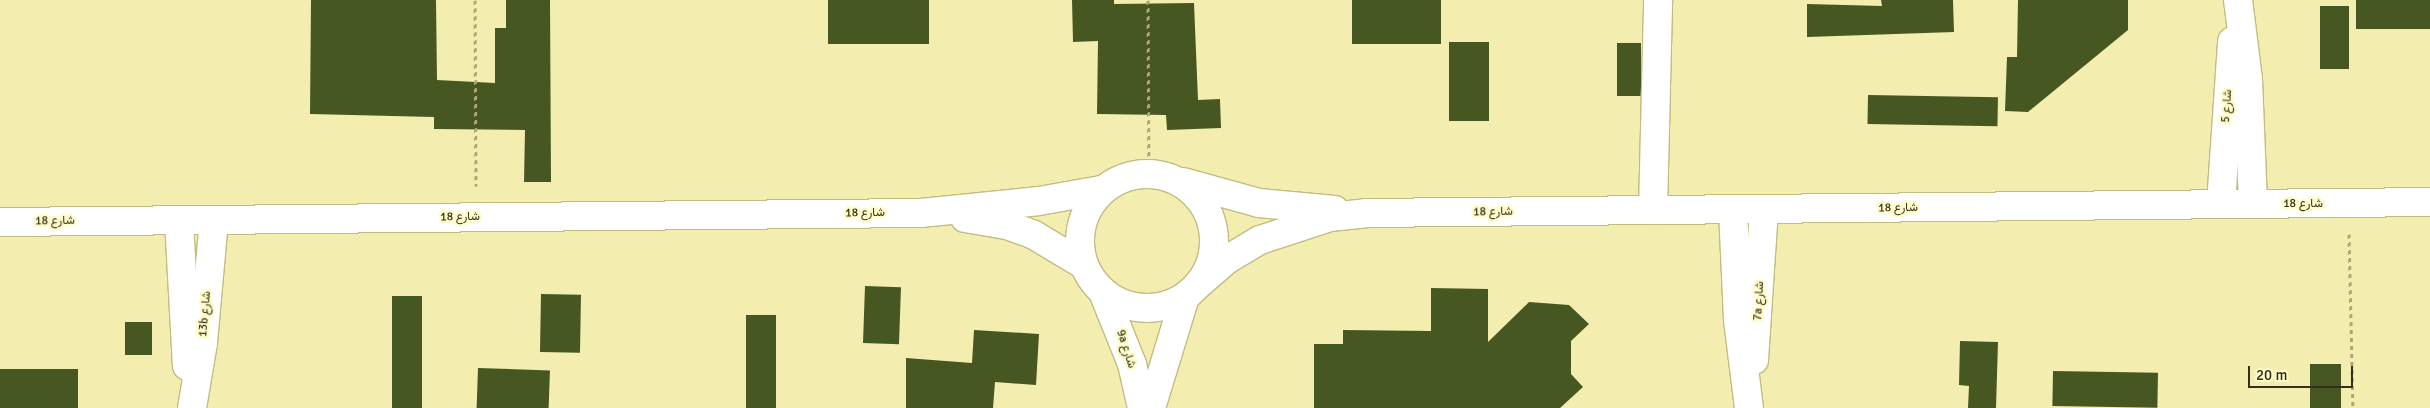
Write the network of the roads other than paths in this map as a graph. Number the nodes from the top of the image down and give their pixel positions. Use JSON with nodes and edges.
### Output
{"nodes":[{"id":1,"x":1658,"y":0,"type":"edge"},
{"id":2,"x":2238,"y":4,"type":"edge"},
{"id":3,"x":1175,"y":180,"type":"junction"},
{"id":4,"x":1102,"y":190,"type":"junction"},
{"id":5,"x":2430,"y":202,"type":"edge"},
{"id":6,"x":2221,"y":204,"type":"junction"},
{"id":7,"x":2253,"y":204,"type":"junction"},
{"id":8,"x":1764,"y":209,"type":"junction"},
{"id":9,"x":1654,"y":210,"type":"junction"},
{"id":10,"x":1733,"y":210,"type":"junction"},
{"id":11,"x":921,"y":213,"type":"junction"},
{"id":12,"x":1366,"y":213,"type":"junction"},
{"id":13,"x":179,"y":220,"type":"junction"},
{"id":14,"x":214,"y":220,"type":"junction"},
{"id":15,"x":0,"y":222,"type":"edge"},
{"id":16,"x":1084,"y":265,"type":"junction"},
{"id":17,"x":1192,"y":290,"type":"junction"},
{"id":18,"x":1103,"y":292,"type":"junction"},
{"id":19,"x":1749,"y":400,"type":"edge"},
{"id":20,"x":191,"y":408,"type":"edge"},
{"id":21,"x":1142,"y":408,"type":"edge"},
{"id":22,"x":1152,"y":408,"type":"edge"}],
"edges":[{"from":1,"to":9,"type":"street"},
{"from":2,"to":6,"type":"street","name":"شارع 5"},
{"from":2,"to":7,"type":"street","name":"شارع 5"},
{"from":3,"to":4,"type":"street"},
{"from":3,"to":12,"type":"street","name":"شارع 18"},
{"from":3,"to":17,"type":"street"},
{"from":4,"to":11,"type":"street","name":"شارع 18"},
{"from":4,"to":16,"type":"street"},
{"from":5,"to":7,"type":"street","name":"شارع 18"},
{"from":6,"to":7,"type":"street","name":"شارع 18"},
{"from":6,"to":8,"type":"street","name":"شارع 18"},
{"from":8,"to":10,"type":"street","name":"شارع 18"},
{"from":8,"to":19,"type":"street","name":"7a شارع"},
{"from":9,"to":10,"type":"street","name":"شارع 18"},
{"from":9,"to":12,"type":"street","name":"شارع 18"},
{"from":10,"to":19,"type":"street","name":"7a شارع"},
{"from":11,"to":14,"type":"street","name":"شارع 18"},
{"from":11,"to":16,"type":"street","name":"شارع 18"},
{"from":12,"to":17,"type":"street","name":"شارع 18"},
{"from":13,"to":14,"type":"street","name":"شارع 18"},
{"from":13,"to":15,"type":"street","name":"شارع 18"},
{"from":13,"to":20,"type":"street","name":"13b شارع"},
{"from":14,"to":20,"type":"street","name":"13b شارع"},
{"from":16,"to":18,"type":"street"},
{"from":17,"to":18,"type":"street"},
{"from":17,"to":22,"type":"street"},
{"from":18,"to":21,"type":"street","name":"9a شارع"}]}
